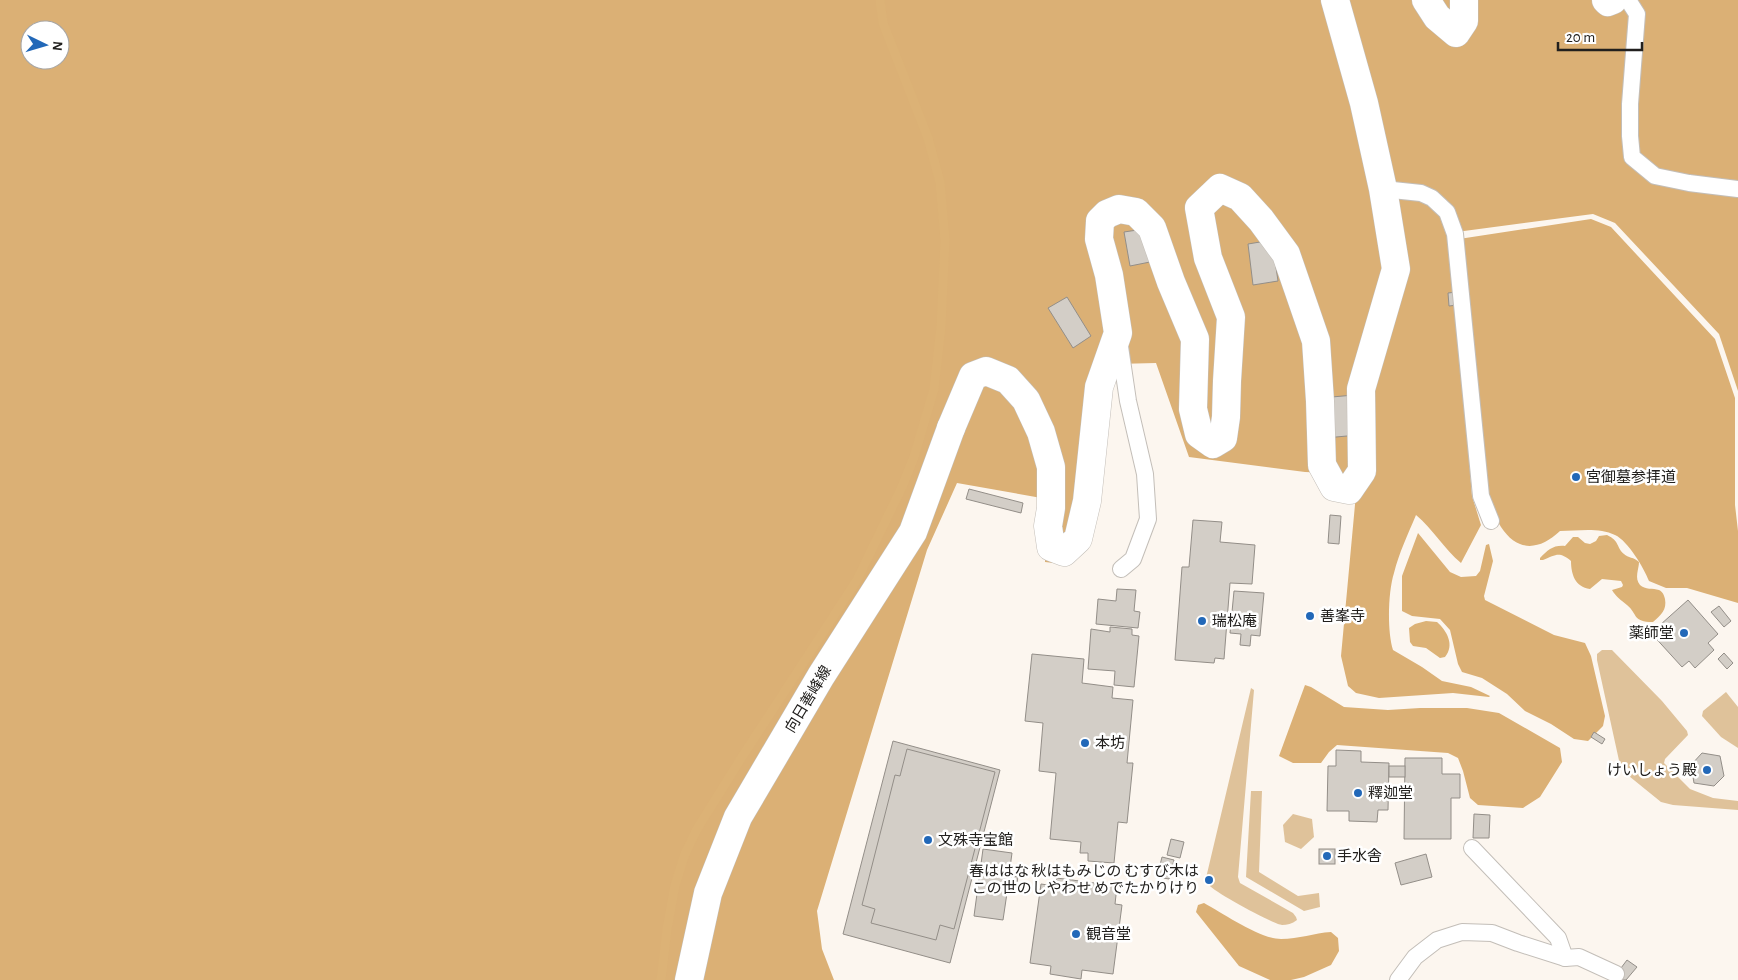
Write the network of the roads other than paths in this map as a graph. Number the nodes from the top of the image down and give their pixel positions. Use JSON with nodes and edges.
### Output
{"nodes":[{"id":1,"x":1335,"y":0,"type":"edge"},
{"id":2,"x":1426,"y":0,"type":"edge"},
{"id":3,"x":1464,"y":0,"type":"edge"},
{"id":4,"x":1606,"y":0,"type":"edge"},
{"id":5,"x":1613,"y":0,"type":"edge"},
{"id":6,"x":1628,"y":0,"type":"edge"},
{"id":7,"x":1738,"y":189,"type":"edge"},
{"id":8,"x":1383,"y":190,"type":"junction"},
{"id":9,"x":1118,"y":333,"type":"junction"},
{"id":10,"x":1491,"y":520,"type":"dead end"},
{"id":11,"x":1121,"y":569,"type":"dead end"},
{"id":12,"x":1472,"y":848,"type":"dead end"},
{"id":13,"x":1565,"y":958,"type":"junction"},
{"id":14,"x":1616,"y":974,"type":"dead end"},
{"id":15,"x":689,"y":980,"type":"edge"},
{"id":16,"x":1398,"y":980,"type":"edge"}],
"edges":[{"from":1,"to":8,"type":"street"},
{"from":2,"to":3,"type":"street"},
{"from":4,"to":5,"type":"street"},
{"from":6,"to":7,"type":"lane"},
{"from":8,"to":9,"type":"street"},
{"from":8,"to":10,"type":"lane"},
{"from":9,"to":11,"type":"lane"},
{"from":9,"to":15,"type":"street","name":"向日善峰線"},
{"from":12,"to":13,"type":"lane"},
{"from":13,"to":14,"type":"lane"},
{"from":13,"to":16,"type":"lane"}]}
